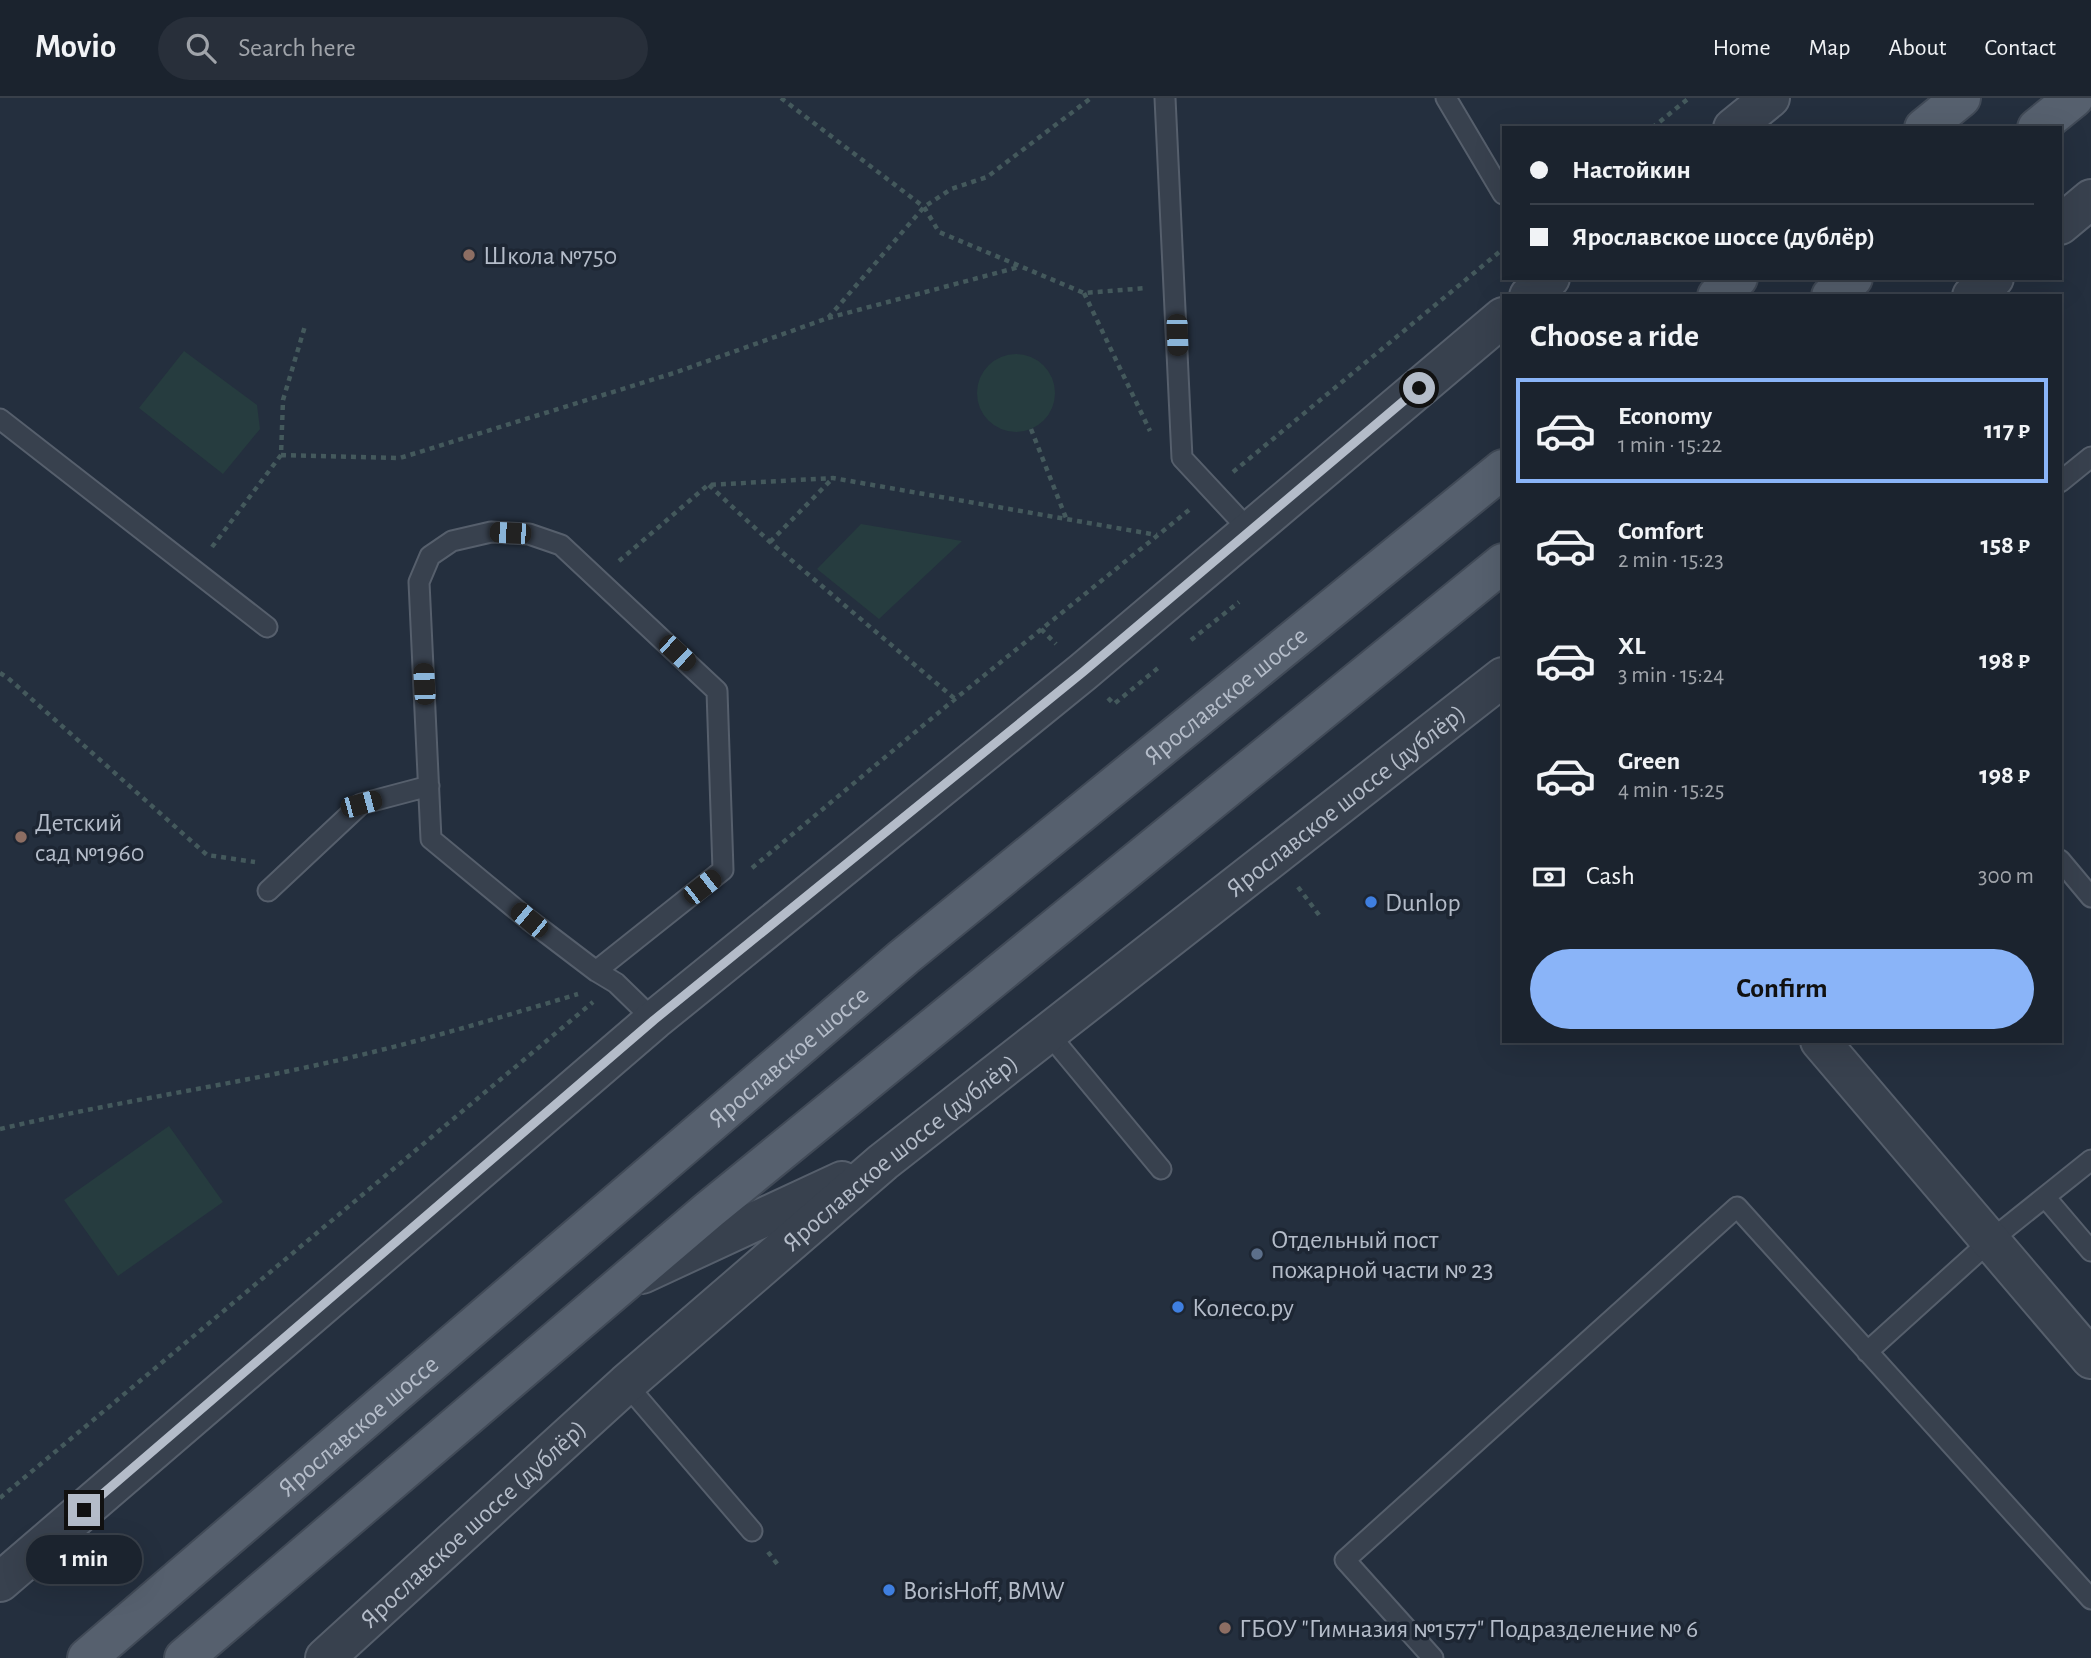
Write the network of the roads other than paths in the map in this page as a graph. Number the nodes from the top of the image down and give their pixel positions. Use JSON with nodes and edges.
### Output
{"nodes":[{"id":1,"x":1165,"y":98,"type":"edge"},
{"id":2,"x":1446,"y":98,"type":"edge"},
{"id":3,"x":1770,"y":98,"type":"edge"},
{"id":4,"x":1961,"y":98,"type":"edge"},
{"id":5,"x":2074,"y":98,"type":"edge"},
{"id":6,"x":1735,"y":126,"type":"edge"},
{"id":7,"x":1926,"y":126,"type":"edge"},
{"id":8,"x":2039,"y":126,"type":"edge"},
{"id":9,"x":1502,"y":192,"type":"edge"},
{"id":10,"x":2091,"y":199,"type":"edge"},
{"id":11,"x":2062,"y":223,"type":"edge"},
{"id":12,"x":1548,"y":280,"type":"edge"},
{"id":13,"x":1736,"y":280,"type":"edge"},
{"id":14,"x":1851,"y":280,"type":"edge"},
{"id":15,"x":1992,"y":280,"type":"edge"},
{"id":16,"x":1531,"y":294,"type":"edge"},
{"id":17,"x":1719,"y":294,"type":"edge"},
{"id":18,"x":1833,"y":294,"type":"edge"},
{"id":19,"x":1974,"y":294,"type":"edge"},
{"id":20,"x":1502,"y":318,"type":"edge"},
{"id":21,"x":0,"y":419,"type":"edge"},
{"id":22,"x":2091,"y":457,"type":"edge"},
{"id":23,"x":1502,"y":470,"type":"edge"},
{"id":24,"x":2062,"y":480,"type":"edge"},
{"id":25,"x":1250,"y":531,"type":"junction"},
{"id":26,"x":1502,"y":564,"type":"edge"},
{"id":27,"x":267,"y":627,"type":"dead end"},
{"id":28,"x":1502,"y":678,"type":"edge"},
{"id":29,"x":429,"y":786,"type":"junction"},
{"id":30,"x":2062,"y":862,"type":"edge"},
{"id":31,"x":268,"y":891,"type":"dead end"},
{"id":32,"x":2091,"y":897,"type":"edge"},
{"id":33,"x":596,"y":971,"type":"junction"},
{"id":34,"x":654,"y":1020,"type":"junction"},
{"id":35,"x":1048,"y":1033,"type":"junction"},
{"id":36,"x":1822,"y":1043,"type":"edge"},
{"id":37,"x":2091,"y":1160,"type":"edge"},
{"id":38,"x":883,"y":1162,"type":"junction"},
{"id":39,"x":1161,"y":1169,"type":"dead end"},
{"id":40,"x":2045,"y":1197,"type":"junction"},
{"id":41,"x":1991,"y":1240,"type":"junction"},
{"id":42,"x":2091,"y":1251,"type":"edge"},
{"id":43,"x":625,"y":1283,"type":"junction"},
{"id":44,"x":1867,"y":1352,"type":"junction"},
{"id":45,"x":2091,"y":1359,"type":"edge"},
{"id":46,"x":626,"y":1384,"type":"junction"},
{"id":47,"x":752,"y":1531,"type":"dead end"},
{"id":48,"x":0,"y":1582,"type":"edge"},
{"id":49,"x":2091,"y":1599,"type":"edge"},
{"id":50,"x":87,"y":1658,"type":"edge"},
{"id":51,"x":184,"y":1658,"type":"edge"},
{"id":52,"x":325,"y":1658,"type":"edge"},
{"id":53,"x":1433,"y":1658,"type":"edge"}],
"edges":[{"from":1,"to":25,"type":"lane"},
{"from":2,"to":9,"type":"lane"},
{"from":3,"to":6,"type":"street"},
{"from":4,"to":7,"type":"main road"},
{"from":5,"to":8,"type":"main road"},
{"from":10,"to":11,"type":"street"},
{"from":12,"to":16,"type":"street"},
{"from":13,"to":17,"type":"main road"},
{"from":14,"to":18,"type":"main road"},
{"from":15,"to":19,"type":"street"},
{"from":20,"to":25,"type":"street"},
{"from":21,"to":27,"type":"lane"},
{"from":22,"to":24,"type":"lane"},
{"from":23,"to":50,"type":"main road","name":"Ярославское шоссе"},
{"from":25,"to":34,"type":"street"},
{"from":26,"to":43,"type":"main road"},
{"from":28,"to":35,"type":"street","name":"Ярославское шоссе (дублёр)"},
{"from":29,"to":31,"type":"lane"},
{"from":29,"to":33,"type":"lane"},
{"from":29,"to":33,"type":"lane"},
{"from":30,"to":32,"type":"lane"},
{"from":33,"to":34,"type":"lane"},
{"from":34,"to":48,"type":"street"},
{"from":35,"to":38,"type":"street","name":"Ярославское шоссе (дублёр)"},
{"from":35,"to":39,"type":"lane"},
{"from":36,"to":41,"type":"street"},
{"from":37,"to":40,"type":"lane"},
{"from":38,"to":43,"type":"street"},
{"from":38,"to":46,"type":"street","name":"Ярославское шоссе (дублёр)"},
{"from":40,"to":41,"type":"lane"},
{"from":40,"to":42,"type":"lane"},
{"from":41,"to":44,"type":"lane"},
{"from":41,"to":45,"type":"street"},
{"from":43,"to":51,"type":"main road"},
{"from":44,"to":49,"type":"lane"},
{"from":44,"to":53,"type":"lane"},
{"from":46,"to":47,"type":"lane"},
{"from":46,"to":52,"type":"street","name":"Ярославское шоссе (дублёр)"}]}
